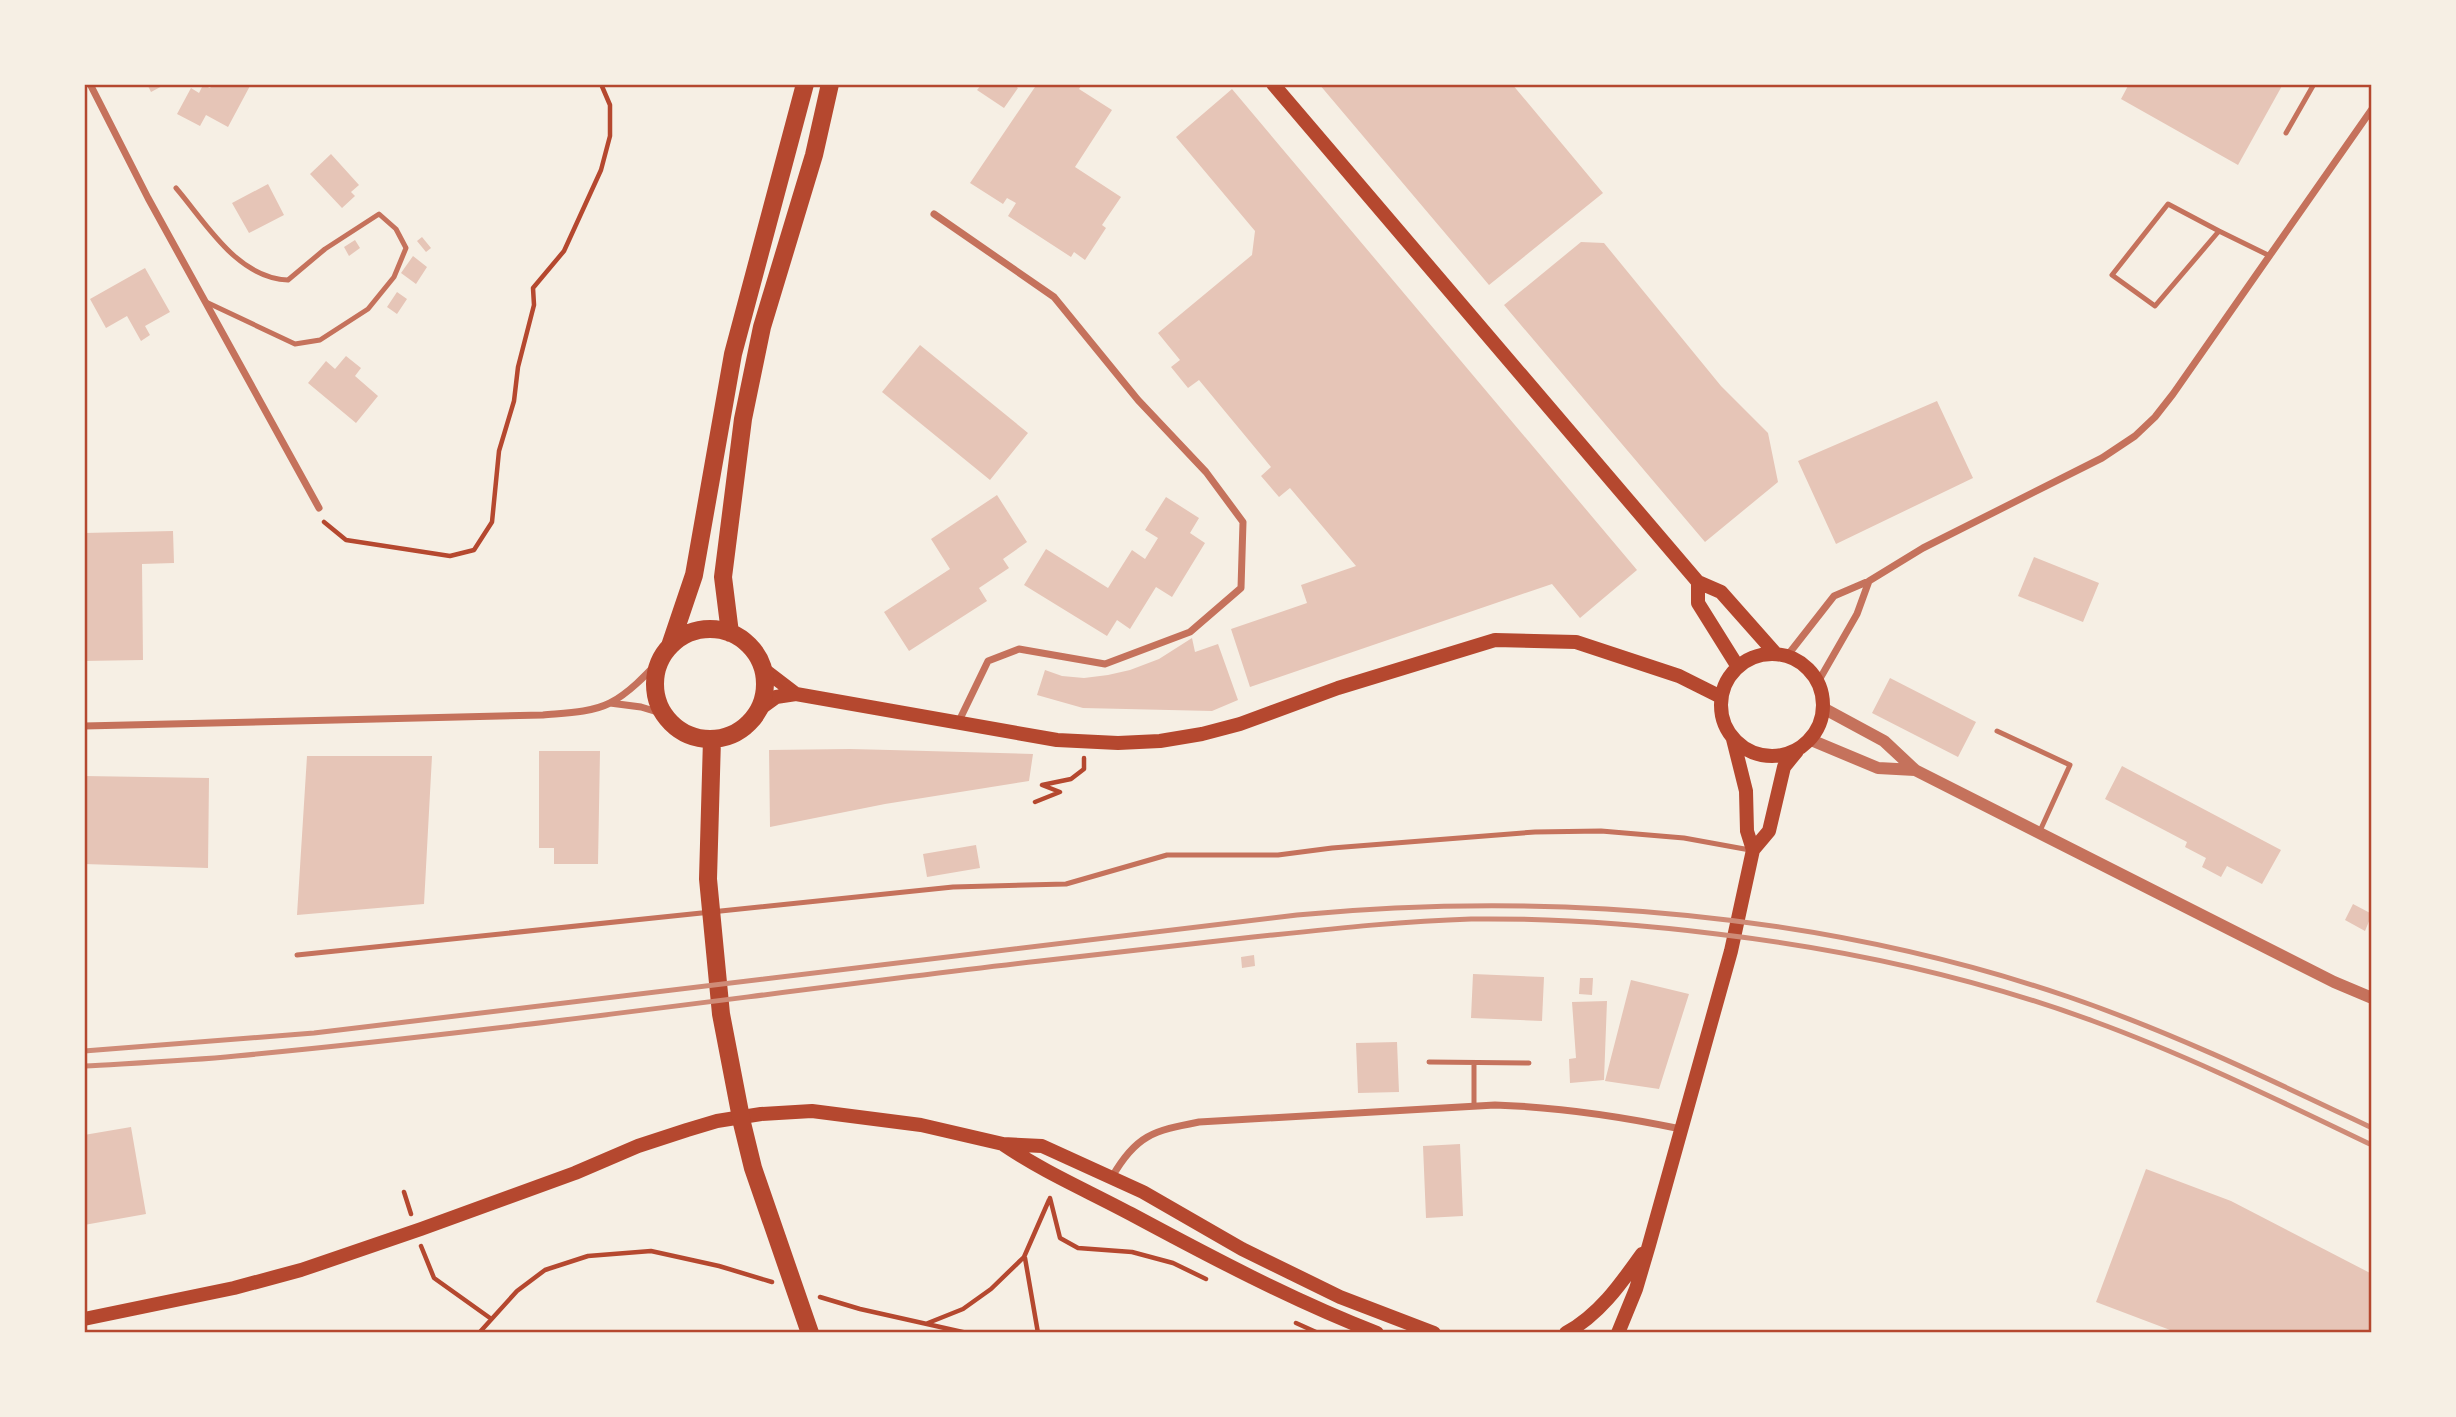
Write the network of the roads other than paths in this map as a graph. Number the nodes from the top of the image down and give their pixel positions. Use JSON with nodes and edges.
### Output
{"nodes":[{"id":1,"x":90,"y":84,"type":"edge"},
{"id":2,"x":805,"y":84,"type":"edge"},
{"id":3,"x":830,"y":84,"type":"edge"},
{"id":4,"x":1273,"y":84,"type":"edge"},
{"id":5,"x":2314,"y":84,"type":"edge"},
{"id":6,"x":2372,"y":109,"type":"edge"},
{"id":7,"x":2286,"y":133,"type":"dead end"},
{"id":8,"x":176,"y":188,"type":"dead end"},
{"id":9,"x":934,"y":214,"type":"dead end"},
{"id":10,"x":2219,"y":231,"type":"junction"},
{"id":11,"x":2270,"y":256,"type":"junction"},
{"id":12,"x":204,"y":301,"type":"junction"},
{"id":13,"x":741,"y":321,"type":"junction"},
{"id":14,"x":762,"y":327,"type":"junction"},
{"id":15,"x":318,"y":508,"type":"road end"},
{"id":16,"x":1869,"y":581,"type":"junction"},
{"id":17,"x":1698,"y":582,"type":"junction"},
{"id":18,"x":730,"y":633,"type":"junction"},
{"id":19,"x":666,"y":652,"type":"junction"},
{"id":20,"x":1782,"y":655,"type":"junction"},
{"id":21,"x":1738,"y":667,"type":"junction"},
{"id":22,"x":762,"y":668,"type":"junction"},
{"id":23,"x":1818,"y":682,"type":"junction"},
{"id":24,"x":796,"y":694,"type":"junction"},
{"id":25,"x":1721,"y":697,"type":"junction"},
{"id":26,"x":610,"y":703,"type":"junction"},
{"id":27,"x":1824,"y":708,"type":"junction"},
{"id":28,"x":757,"y":711,"type":"junction"},
{"id":29,"x":664,"y":714,"type":"junction"},
{"id":30,"x":958,"y":723,"type":"junction"},
{"id":31,"x":84,"y":726,"type":"edge"},
{"id":32,"x":1997,"y":731,"type":"dead end"},
{"id":33,"x":712,"y":739,"type":"junction"},
{"id":34,"x":1733,"y":739,"type":"junction"},
{"id":35,"x":1811,"y":740,"type":"junction"},
{"id":36,"x":1797,"y":751,"type":"junction"},
{"id":37,"x":1915,"y":770,"type":"junction"},
{"id":38,"x":2039,"y":833,"type":"junction"},
{"id":39,"x":1753,"y":850,"type":"junction"},
{"id":40,"x":297,"y":955,"type":"dead end"},
{"id":41,"x":2372,"y":998,"type":"edge"},
{"id":42,"x":1429,"y":1062,"type":"dead end"},
{"id":43,"x":1474,"y":1063,"type":"junction"},
{"id":44,"x":1529,"y":1063,"type":"dead end"},
{"id":45,"x":1474,"y":1106,"type":"junction"},
{"id":46,"x":1681,"y":1129,"type":"junction"},
{"id":47,"x":1003,"y":1144,"type":"junction"},
{"id":48,"x":1112,"y":1177,"type":"junction"},
{"id":49,"x":1649,"y":1245,"type":"junction"},
{"id":50,"x":84,"y":1319,"type":"edge"},
{"id":51,"x":810,"y":1333,"type":"edge"},
{"id":52,"x":1377,"y":1333,"type":"edge"},
{"id":53,"x":1434,"y":1333,"type":"edge"},
{"id":54,"x":1566,"y":1333,"type":"edge"},
{"id":55,"x":1618,"y":1333,"type":"edge"}],
"edges":[{"from":1,"to":12,"type":"street"},
{"from":2,"to":13,"type":"main road"},
{"from":3,"to":14,"type":"main road"},
{"from":4,"to":17,"type":"main road"},
{"from":5,"to":7,"type":"lane"},
{"from":6,"to":11,"type":"street"},
{"from":8,"to":12,"type":"lane"},
{"from":9,"to":30,"type":"street"},
{"from":10,"to":10,"type":"lane"},
{"from":10,"to":11,"type":"lane"},
{"from":11,"to":16,"type":"street"},
{"from":12,"to":15,"type":"street"},
{"from":13,"to":14,"type":"main road"},
{"from":13,"to":19,"type":"main road"},
{"from":14,"to":18,"type":"main road"},
{"from":16,"to":20,"type":"street"},
{"from":16,"to":23,"type":"street"},
{"from":17,"to":20,"type":"main road"},
{"from":17,"to":21,"type":"main road"},
{"from":18,"to":19,"type":"main road"},
{"from":18,"to":22,"type":"main road"},
{"from":19,"to":26,"type":"street"},
{"from":19,"to":29,"type":"main road"},
{"from":20,"to":21,"type":"main road"},
{"from":20,"to":23,"type":"main road"},
{"from":21,"to":25,"type":"main road"},
{"from":22,"to":24,"type":"main road"},
{"from":22,"to":28,"type":"main road"},
{"from":23,"to":27,"type":"main road"},
{"from":24,"to":28,"type":"main road"},
{"from":24,"to":30,"type":"main road"},
{"from":25,"to":30,"type":"main road"},
{"from":25,"to":34,"type":"main road"},
{"from":26,"to":29,"type":"street"},
{"from":26,"to":31,"type":"street"},
{"from":27,"to":35,"type":"main road"},
{"from":27,"to":37,"type":"street"},
{"from":28,"to":33,"type":"main road"},
{"from":29,"to":33,"type":"main road"},
{"from":32,"to":38,"type":"lane"},
{"from":33,"to":51,"type":"main road"},
{"from":34,"to":36,"type":"main road"},
{"from":34,"to":39,"type":"main road"},
{"from":35,"to":36,"type":"main road"},
{"from":35,"to":37,"type":"street"},
{"from":36,"to":39,"type":"main road"},
{"from":37,"to":38,"type":"street"},
{"from":38,"to":41,"type":"street"},
{"from":39,"to":40,"type":"lane"},
{"from":39,"to":46,"type":"main road"},
{"from":42,"to":43,"type":"lane"},
{"from":43,"to":44,"type":"lane"},
{"from":43,"to":45,"type":"lane"},
{"from":45,"to":46,"type":"street"},
{"from":45,"to":48,"type":"street"},
{"from":46,"to":49,"type":"main road"},
{"from":47,"to":48,"type":"main road"},
{"from":47,"to":50,"type":"main road"},
{"from":47,"to":52,"type":"main road"},
{"from":48,"to":53,"type":"main road"},
{"from":49,"to":54,"type":"main road"},
{"from":49,"to":55,"type":"main road"}]}
